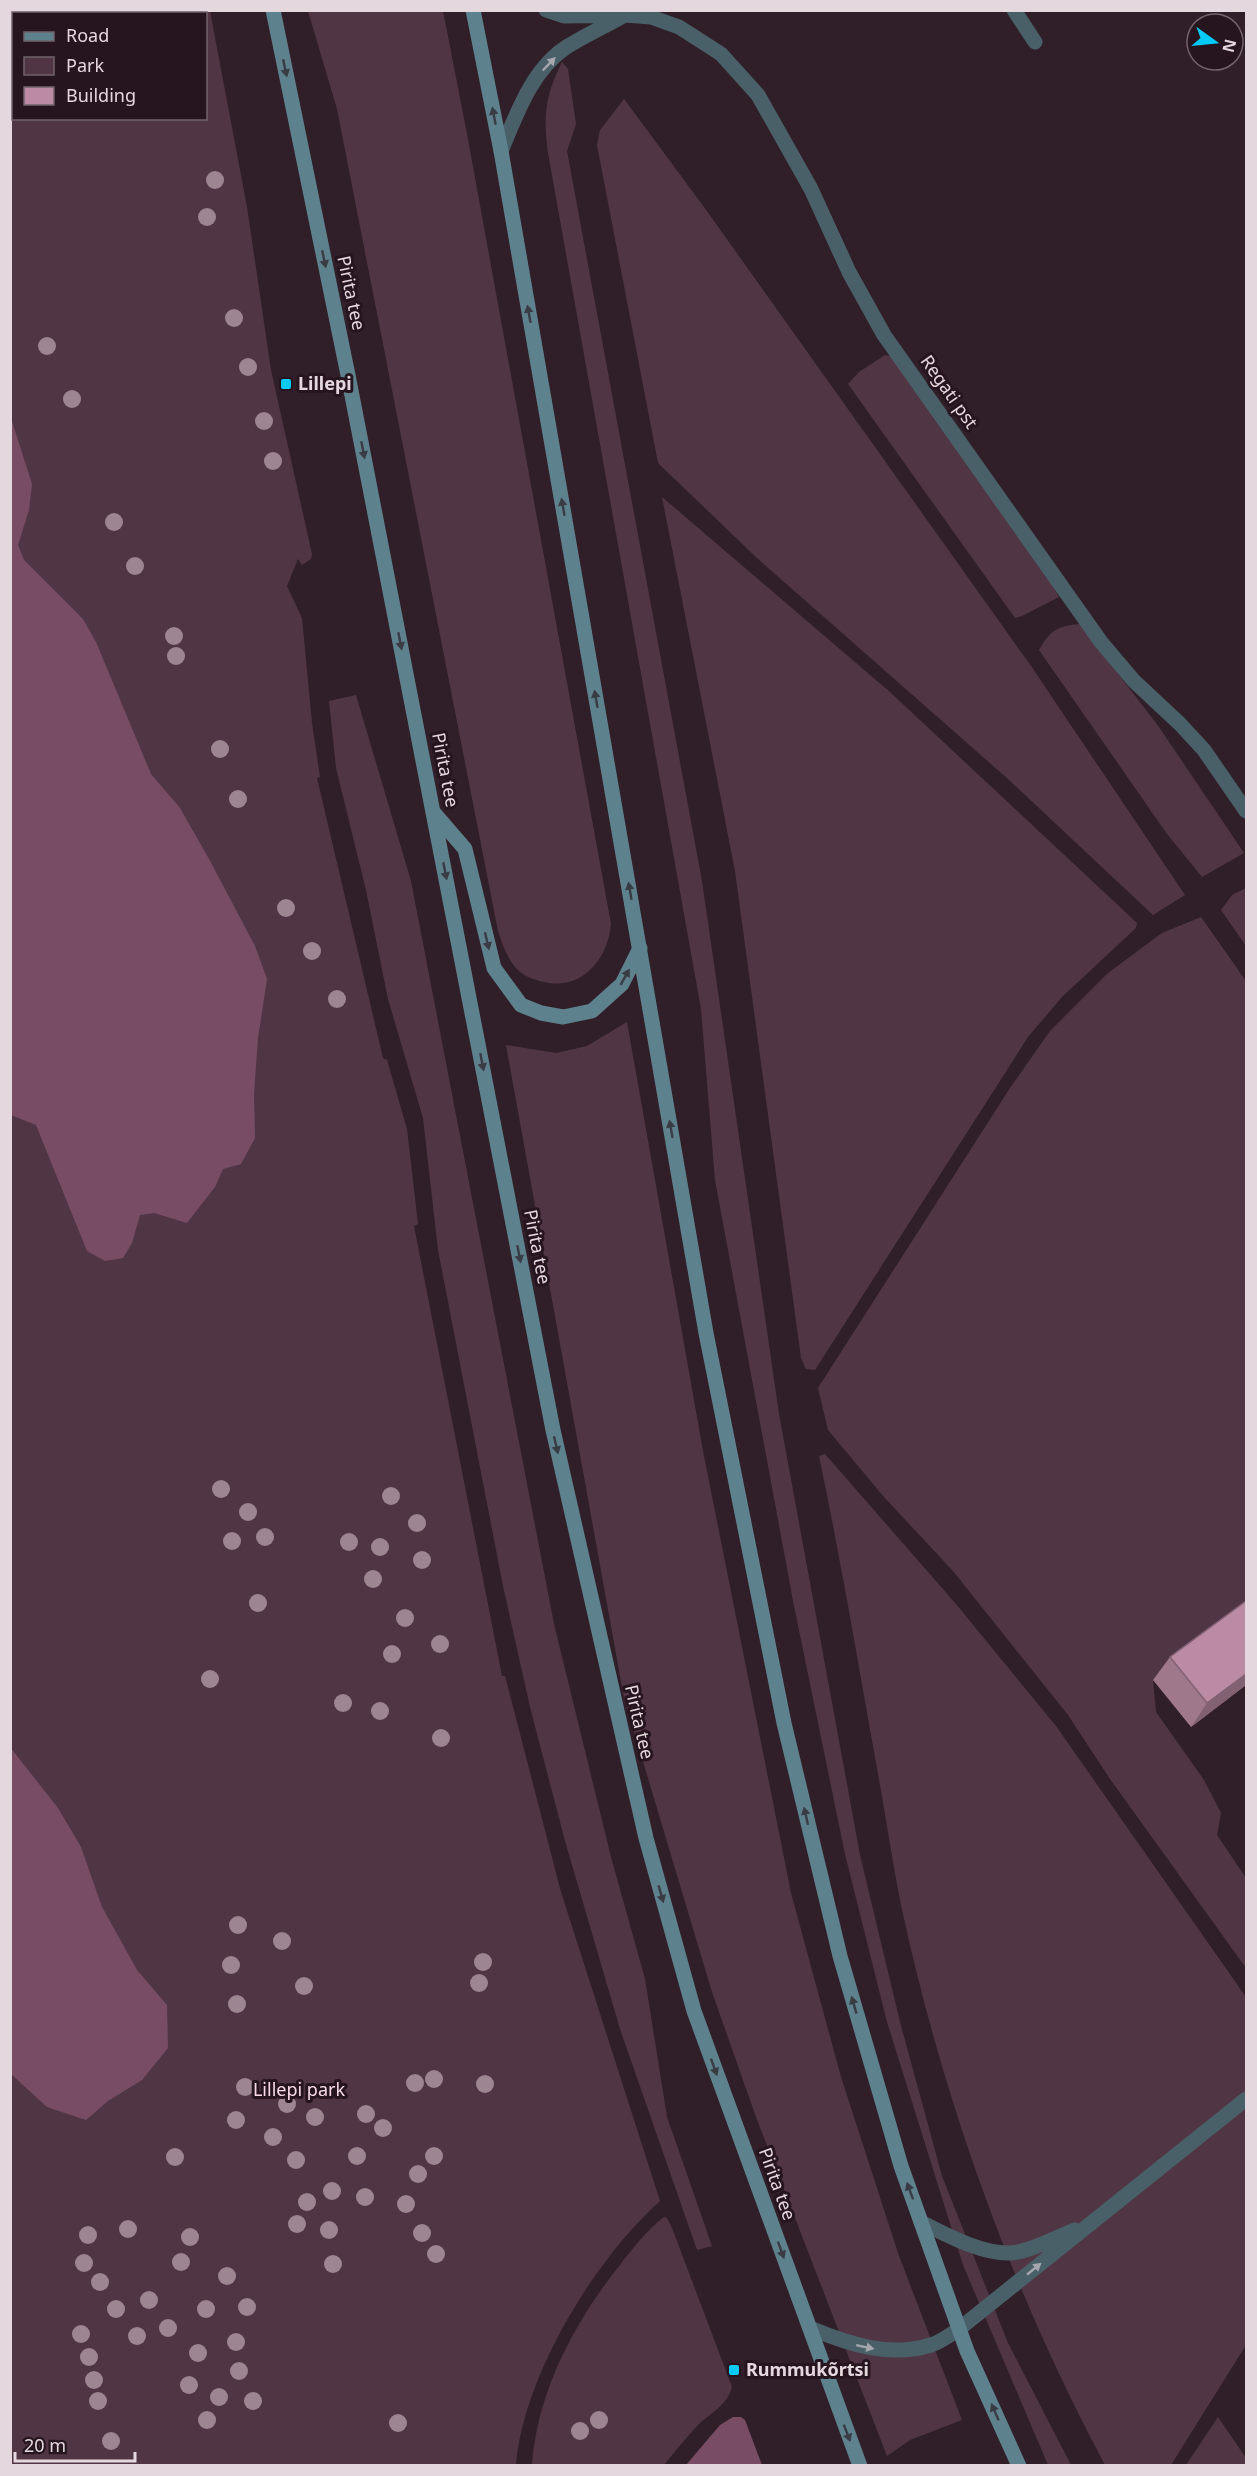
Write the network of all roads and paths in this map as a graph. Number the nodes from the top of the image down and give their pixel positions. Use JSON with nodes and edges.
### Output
{"nodes":[{"id":1,"x":273,"y":10,"type":"edge"},
{"id":2,"x":473,"y":10,"type":"edge"},
{"id":3,"x":546,"y":10,"type":"edge"},
{"id":4,"x":1014,"y":10,"type":"edge"},
{"id":5,"x":625,"y":15,"type":"junction"},
{"id":6,"x":1035,"y":42,"type":"dead end"},
{"id":7,"x":501,"y":151,"type":"junction"},
{"id":8,"x":1246,"y":811,"type":"edge"},
{"id":9,"x":434,"y":813,"type":"junction"},
{"id":10,"x":640,"y":948,"type":"junction"},
{"id":11,"x":1244,"y":2101,"type":"edge"},
{"id":12,"x":921,"y":2222,"type":"junction"},
{"id":13,"x":1089,"y":2225,"type":"junction"},
{"id":14,"x":810,"y":2328,"type":"junction"},
{"id":15,"x":959,"y":2329,"type":"junction"},
{"id":16,"x":860,"y":2466,"type":"edge"},
{"id":17,"x":1019,"y":2466,"type":"edge"}],
"edges":[{"from":1,"to":9,"type":"main road","name":"Pirita tee","one_way":true},
{"from":7,"to":2,"type":"main road","one_way":true},
{"from":3,"to":5,"type":"street","name":"Regati pst"},
{"from":4,"to":6,"type":"street"},
{"from":7,"to":5,"type":"street","one_way":true},
{"from":5,"to":8,"type":"street","name":"Regati pst"},
{"from":10,"to":7,"type":"main road","one_way":true},
{"from":9,"to":10,"type":"main road","one_way":true},
{"from":9,"to":14,"type":"main road","name":"Pirita tee","one_way":true},
{"from":12,"to":10,"type":"main road","one_way":true},
{"from":11,"to":13,"type":"street"},
{"from":12,"to":13,"type":"street"},
{"from":12,"to":15,"type":"main road"},
{"from":15,"to":13,"type":"street","one_way":true},
{"from":14,"to":15,"type":"street","one_way":true},
{"from":14,"to":16,"type":"main road","name":"Pirita tee","one_way":true},
{"from":17,"to":15,"type":"main road","one_way":true}]}
